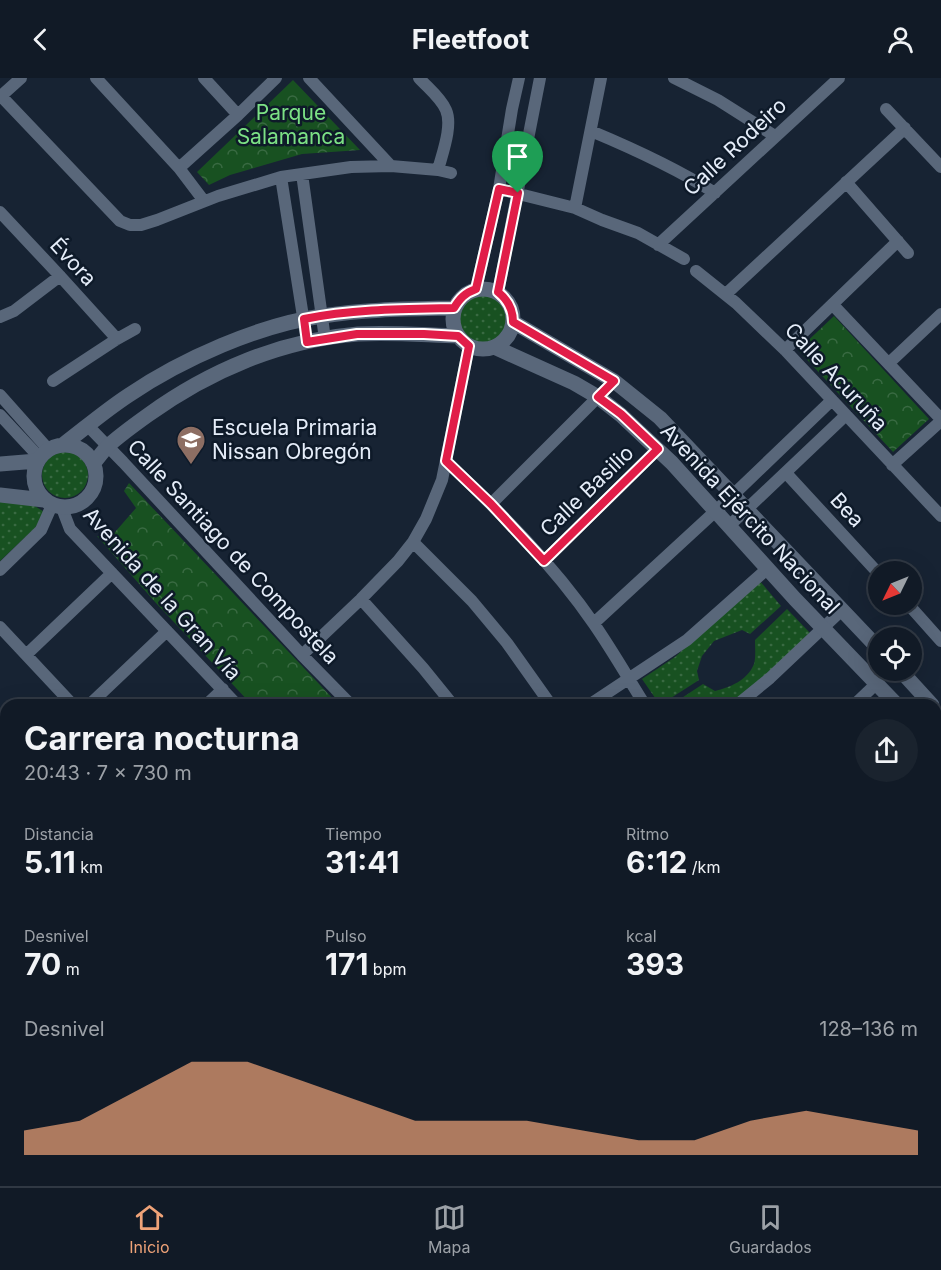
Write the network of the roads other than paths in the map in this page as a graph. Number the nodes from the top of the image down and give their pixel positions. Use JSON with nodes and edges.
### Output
{"nodes":[{"id":1,"x":21,"y":78,"type":"edge"},
{"id":2,"x":96,"y":78,"type":"edge"},
{"id":3,"x":204,"y":78,"type":"edge"},
{"id":4,"x":276,"y":78,"type":"edge"},
{"id":5,"x":309,"y":78,"type":"edge"},
{"id":6,"x":419,"y":78,"type":"edge"},
{"id":7,"x":519,"y":78,"type":"edge"},
{"id":8,"x":540,"y":78,"type":"edge"},
{"id":9,"x":601,"y":78,"type":"edge"},
{"id":10,"x":674,"y":78,"type":"edge"},
{"id":11,"x":839,"y":78,"type":"edge"},
{"id":12,"x":1,"y":96,"type":"edge"},
{"id":13,"x":886,"y":109,"type":"dead end"},
{"id":14,"x":238,"y":115,"type":"junction"},
{"id":15,"x":905,"y":128,"type":"junction"},
{"id":16,"x":591,"y":131,"type":"junction"},
{"id":17,"x":775,"y":136,"type":"junction"},
{"id":18,"x":391,"y":166,"type":"junction"},
{"id":19,"x":941,"y":167,"type":"edge"},
{"id":20,"x":179,"y":168,"type":"junction"},
{"id":21,"x":438,"y":170,"type":"junction"},
{"id":22,"x":451,"y":173,"type":"dead end"},
{"id":23,"x":302,"y":174,"type":"junction"},
{"id":24,"x":280,"y":177,"type":"junction"},
{"id":25,"x":846,"y":182,"type":"junction"},
{"id":26,"x":499,"y":189,"type":"junction"},
{"id":27,"x":518,"y":193,"type":"junction"},
{"id":28,"x":715,"y":193,"type":"junction"},
{"id":29,"x":204,"y":201,"type":"junction"},
{"id":30,"x":575,"y":208,"type":"junction"},
{"id":31,"x":0,"y":212,"type":"edge"},
{"id":32,"x":898,"y":241,"type":"junction"},
{"id":33,"x":658,"y":245,"type":"junction"},
{"id":34,"x":908,"y":252,"type":"dead end"},
{"id":35,"x":684,"y":259,"type":"dead end"},
{"id":36,"x":696,"y":271,"type":"dead end"},
{"id":37,"x":60,"y":276,"type":"junction"},
{"id":38,"x":476,"y":289,"type":"junction"},
{"id":39,"x":498,"y":292,"type":"junction"},
{"id":40,"x":726,"y":294,"type":"junction"},
{"id":41,"x":833,"y":305,"type":"junction"},
{"id":42,"x":454,"y":308,"type":"junction"},
{"id":43,"x":941,"y":314,"type":"edge"},
{"id":44,"x":322,"y":315,"type":"junction"},
{"id":45,"x":0,"y":317,"type":"edge"},
{"id":46,"x":304,"y":319,"type":"junction"},
{"id":47,"x":513,"y":322,"type":"junction"},
{"id":48,"x":135,"y":329,"type":"dead end"},
{"id":49,"x":117,"y":339,"type":"junction"},
{"id":50,"x":325,"y":339,"type":"junction"},
{"id":51,"x":464,"y":341,"type":"junction"},
{"id":52,"x":307,"y":342,"type":"junction"},
{"id":53,"x":494,"y":347,"type":"junction"},
{"id":54,"x":785,"y":350,"type":"junction"},
{"id":55,"x":889,"y":363,"type":"junction"},
{"id":56,"x":53,"y":381,"type":"dead end"},
{"id":57,"x":614,"y":381,"type":"junction"},
{"id":58,"x":0,"y":395,"type":"edge"},
{"id":59,"x":598,"y":397,"type":"junction"},
{"id":60,"x":832,"y":400,"type":"junction"},
{"id":61,"x":0,"y":415,"type":"edge"},
{"id":62,"x":846,"y":415,"type":"junction"},
{"id":63,"x":941,"y":420,"type":"edge"},
{"id":64,"x":88,"y":426,"type":"junction"},
{"id":65,"x":64,"y":444,"type":"junction"},
{"id":66,"x":108,"y":446,"type":"junction"},
{"id":67,"x":658,"y":449,"type":"junction"},
{"id":68,"x":41,"y":456,"type":"junction"},
{"id":69,"x":446,"y":461,"type":"junction"},
{"id":70,"x":0,"y":464,"type":"edge"},
{"id":71,"x":94,"y":464,"type":"junction"},
{"id":72,"x":892,"y":465,"type":"junction"},
{"id":73,"x":786,"y":473,"type":"junction"},
{"id":74,"x":0,"y":495,"type":"edge"},
{"id":75,"x":733,"y":495,"type":"junction"},
{"id":76,"x":53,"y":504,"type":"junction"},
{"id":77,"x":491,"y":504,"type":"junction"},
{"id":78,"x":747,"y":509,"type":"junction"},
{"id":79,"x":715,"y":511,"type":"junction"},
{"id":80,"x":941,"y":516,"type":"edge"},
{"id":81,"x":729,"y":526,"type":"junction"},
{"id":82,"x":413,"y":542,"type":"junction"},
{"id":83,"x":544,"y":561,"type":"junction"},
{"id":84,"x":868,"y":562,"type":"edge"},
{"id":85,"x":767,"y":569,"type":"junction"},
{"id":86,"x":0,"y":570,"type":"edge"},
{"id":87,"x":112,"y":573,"type":"junction"},
{"id":88,"x":361,"y":599,"type":"junction"},
{"id":89,"x":842,"y":610,"type":"junction"},
{"id":90,"x":918,"y":615,"type":"edge"},
{"id":91,"x":594,"y":623,"type":"junction"},
{"id":92,"x":0,"y":627,"type":"edge"},
{"id":93,"x":823,"y":629,"type":"junction"},
{"id":94,"x":167,"y":631,"type":"junction"},
{"id":95,"x":868,"y":637,"type":"edge"},
{"id":96,"x":941,"y":640,"type":"edge"},
{"id":97,"x":27,"y":654,"type":"junction"},
{"id":98,"x":302,"y":655,"type":"junction"},
{"id":99,"x":628,"y":679,"type":"junction"},
{"id":100,"x":910,"y":681,"type":"edge"},
{"id":101,"x":876,"y":684,"type":"junction"},
{"id":102,"x":223,"y":689,"type":"junction"},
{"id":103,"x":68,"y":699,"type":"edge"},
{"id":104,"x":94,"y":699,"type":"edge"},
{"id":105,"x":212,"y":699,"type":"edge"},
{"id":106,"x":232,"y":699,"type":"edge"},
{"id":107,"x":345,"y":699,"type":"edge"},
{"id":108,"x":448,"y":699,"type":"edge"},
{"id":109,"x":547,"y":699,"type":"edge"},
{"id":110,"x":598,"y":699,"type":"edge"},
{"id":111,"x":641,"y":699,"type":"edge"},
{"id":112,"x":744,"y":699,"type":"edge"},
{"id":113,"x":860,"y":699,"type":"edge"},
{"id":114,"x":891,"y":699,"type":"edge"},
{"id":115,"x":927,"y":699,"type":"edge"}],
"edges":[{"from":1,"to":12,"type":"street"},
{"from":2,"to":20,"type":"street"},
{"from":3,"to":14,"type":"street"},
{"from":4,"to":14,"type":"street"},
{"from":5,"to":18,"type":"street"},
{"from":6,"to":21,"type":"street"},
{"from":7,"to":26,"type":"street"},
{"from":8,"to":27,"type":"street"},
{"from":9,"to":16,"type":"street"},
{"from":10,"to":17,"type":"street"},
{"from":11,"to":17,"type":"street","name":"Calle Rodeiro"},
{"from":12,"to":29,"type":"street"},
{"from":13,"to":15,"type":"street"},
{"from":14,"to":20,"type":"street"},
{"from":15,"to":19,"type":"street"},
{"from":15,"to":25,"type":"street"},
{"from":16,"to":28,"type":"street"},
{"from":16,"to":30,"type":"street"},
{"from":17,"to":28,"type":"street","name":"Calle Rodeiro"},
{"from":18,"to":21,"type":"street"},
{"from":18,"to":23,"type":"street"},
{"from":20,"to":29,"type":"street"},
{"from":21,"to":22,"type":"street"},
{"from":23,"to":24,"type":"street"},
{"from":23,"to":44,"type":"street"},
{"from":24,"to":29,"type":"street"},
{"from":24,"to":46,"type":"street"},
{"from":25,"to":32,"type":"street"},
{"from":25,"to":40,"type":"street"},
{"from":26,"to":27,"type":"street"},
{"from":26,"to":38,"type":"street"},
{"from":27,"to":30,"type":"street"},
{"from":27,"to":39,"type":"street"},
{"from":28,"to":33,"type":"street","name":"Calle Rodeiro"},
{"from":30,"to":33,"type":"street"},
{"from":31,"to":37,"type":"street","name":"Évora"},
{"from":32,"to":34,"type":"street"},
{"from":32,"to":41,"type":"street"},
{"from":33,"to":35,"type":"street"},
{"from":36,"to":40,"type":"street","name":"Calle Acuruña"},
{"from":37,"to":45,"type":"street"},
{"from":37,"to":49,"type":"street","name":"Évora"},
{"from":38,"to":39,"type":"street"},
{"from":38,"to":42,"type":"street"},
{"from":39,"to":47,"type":"street"},
{"from":40,"to":54,"type":"street","name":"Calle Acuruña"},
{"from":41,"to":54,"type":"street"},
{"from":41,"to":55,"type":"street"},
{"from":42,"to":44,"type":"street"},
{"from":42,"to":51,"type":"street"},
{"from":43,"to":55,"type":"street"},
{"from":44,"to":46,"type":"street"},
{"from":44,"to":50,"type":"street"},
{"from":46,"to":52,"type":"street"},
{"from":46,"to":64,"type":"street"},
{"from":47,"to":53,"type":"street"},
{"from":47,"to":57,"type":"street","name":"Avenida Ejército Nacional"},
{"from":48,"to":49,"type":"street"},
{"from":49,"to":56,"type":"street"},
{"from":50,"to":51,"type":"street"},
{"from":50,"to":52,"type":"street"},
{"from":51,"to":53,"type":"street"},
{"from":51,"to":69,"type":"street"},
{"from":52,"to":66,"type":"street"},
{"from":53,"to":59,"type":"street","name":"Avenida Ejército Nacional"},
{"from":54,"to":60,"type":"street","name":"Calle Acuruña"},
{"from":55,"to":63,"type":"street"},
{"from":57,"to":59,"type":"street"},
{"from":57,"to":75,"type":"street","name":"Avenida Ejército Nacional"},
{"from":58,"to":68,"type":"street"},
{"from":59,"to":67,"type":"street","name":"Avenida Ejército Nacional"},
{"from":59,"to":77,"type":"street"},
{"from":60,"to":62,"type":"street","name":"Calle Acuruña"},
{"from":60,"to":75,"type":"street"},
{"from":61,"to":68,"type":"street"},
{"from":62,"to":72,"type":"street","name":"Calle Acuruña"},
{"from":62,"to":73,"type":"street"},
{"from":63,"to":72,"type":"street"},
{"from":64,"to":65,"type":"street"},
{"from":64,"to":66,"type":"street","name":"Calle Santiago de Compostela"},
{"from":65,"to":68,"type":"street"},
{"from":65,"to":71,"type":"street"},
{"from":66,"to":71,"type":"street"},
{"from":66,"to":98,"type":"street","name":"Calle Santiago de Compostela"},
{"from":67,"to":79,"type":"street","name":"Avenida Ejército Nacional"},
{"from":67,"to":83,"type":"street","name":"Calle Basilio"},
{"from":68,"to":70,"type":"street"},
{"from":68,"to":76,"type":"street"},
{"from":69,"to":77,"type":"street"},
{"from":69,"to":82,"type":"street"},
{"from":71,"to":76,"type":"street"},
{"from":72,"to":80,"type":"street","name":"Calle Acuruña"},
{"from":73,"to":78,"type":"street"},
{"from":73,"to":84,"type":"street","name":"Bea"},
{"from":74,"to":76,"type":"street"},
{"from":75,"to":78,"type":"street","name":"Avenida Ejército Nacional"},
{"from":75,"to":79,"type":"street"},
{"from":76,"to":86,"type":"street"},
{"from":76,"to":87,"type":"street","name":"Avenida de la Gran Vía"},
{"from":77,"to":83,"type":"street"},
{"from":78,"to":81,"type":"street"},
{"from":78,"to":89,"type":"street","name":"Avenida Ejército Nacional"},
{"from":79,"to":81,"type":"street","name":"Avenida Ejército Nacional"},
{"from":79,"to":91,"type":"street"},
{"from":81,"to":85,"type":"street","name":"Avenida Ejército Nacional"},
{"from":82,"to":88,"type":"street"},
{"from":82,"to":109,"type":"street"},
{"from":83,"to":91,"type":"street"},
{"from":85,"to":93,"type":"street","name":"Avenida Ejército Nacional"},
{"from":85,"to":99,"type":"street"},
{"from":87,"to":94,"type":"street","name":"Avenida de la Gran Vía"},
{"from":87,"to":97,"type":"street"},
{"from":88,"to":98,"type":"street"},
{"from":88,"to":108,"type":"street"},
{"from":89,"to":93,"type":"street"},
{"from":89,"to":95,"type":"street","name":"Avenida Ejército Nacional"},
{"from":90,"to":96,"type":"street"},
{"from":91,"to":99,"type":"street"},
{"from":92,"to":97,"type":"street"},
{"from":93,"to":101,"type":"street","name":"Avenida Ejército Nacional"},
{"from":93,"to":112,"type":"street"},
{"from":94,"to":102,"type":"street","name":"Avenida de la Gran Vía"},
{"from":94,"to":104,"type":"street"},
{"from":97,"to":103,"type":"street"},
{"from":98,"to":107,"type":"street","name":"Calle Santiago de Compostela"},
{"from":99,"to":110,"type":"street"},
{"from":99,"to":111,"type":"street"},
{"from":100,"to":115,"type":"street"},
{"from":101,"to":113,"type":"street"},
{"from":101,"to":114,"type":"street","name":"Avenida Ejército Nacional"},
{"from":102,"to":105,"type":"street"},
{"from":102,"to":106,"type":"street","name":"Avenida de la Gran Vía"}]}
